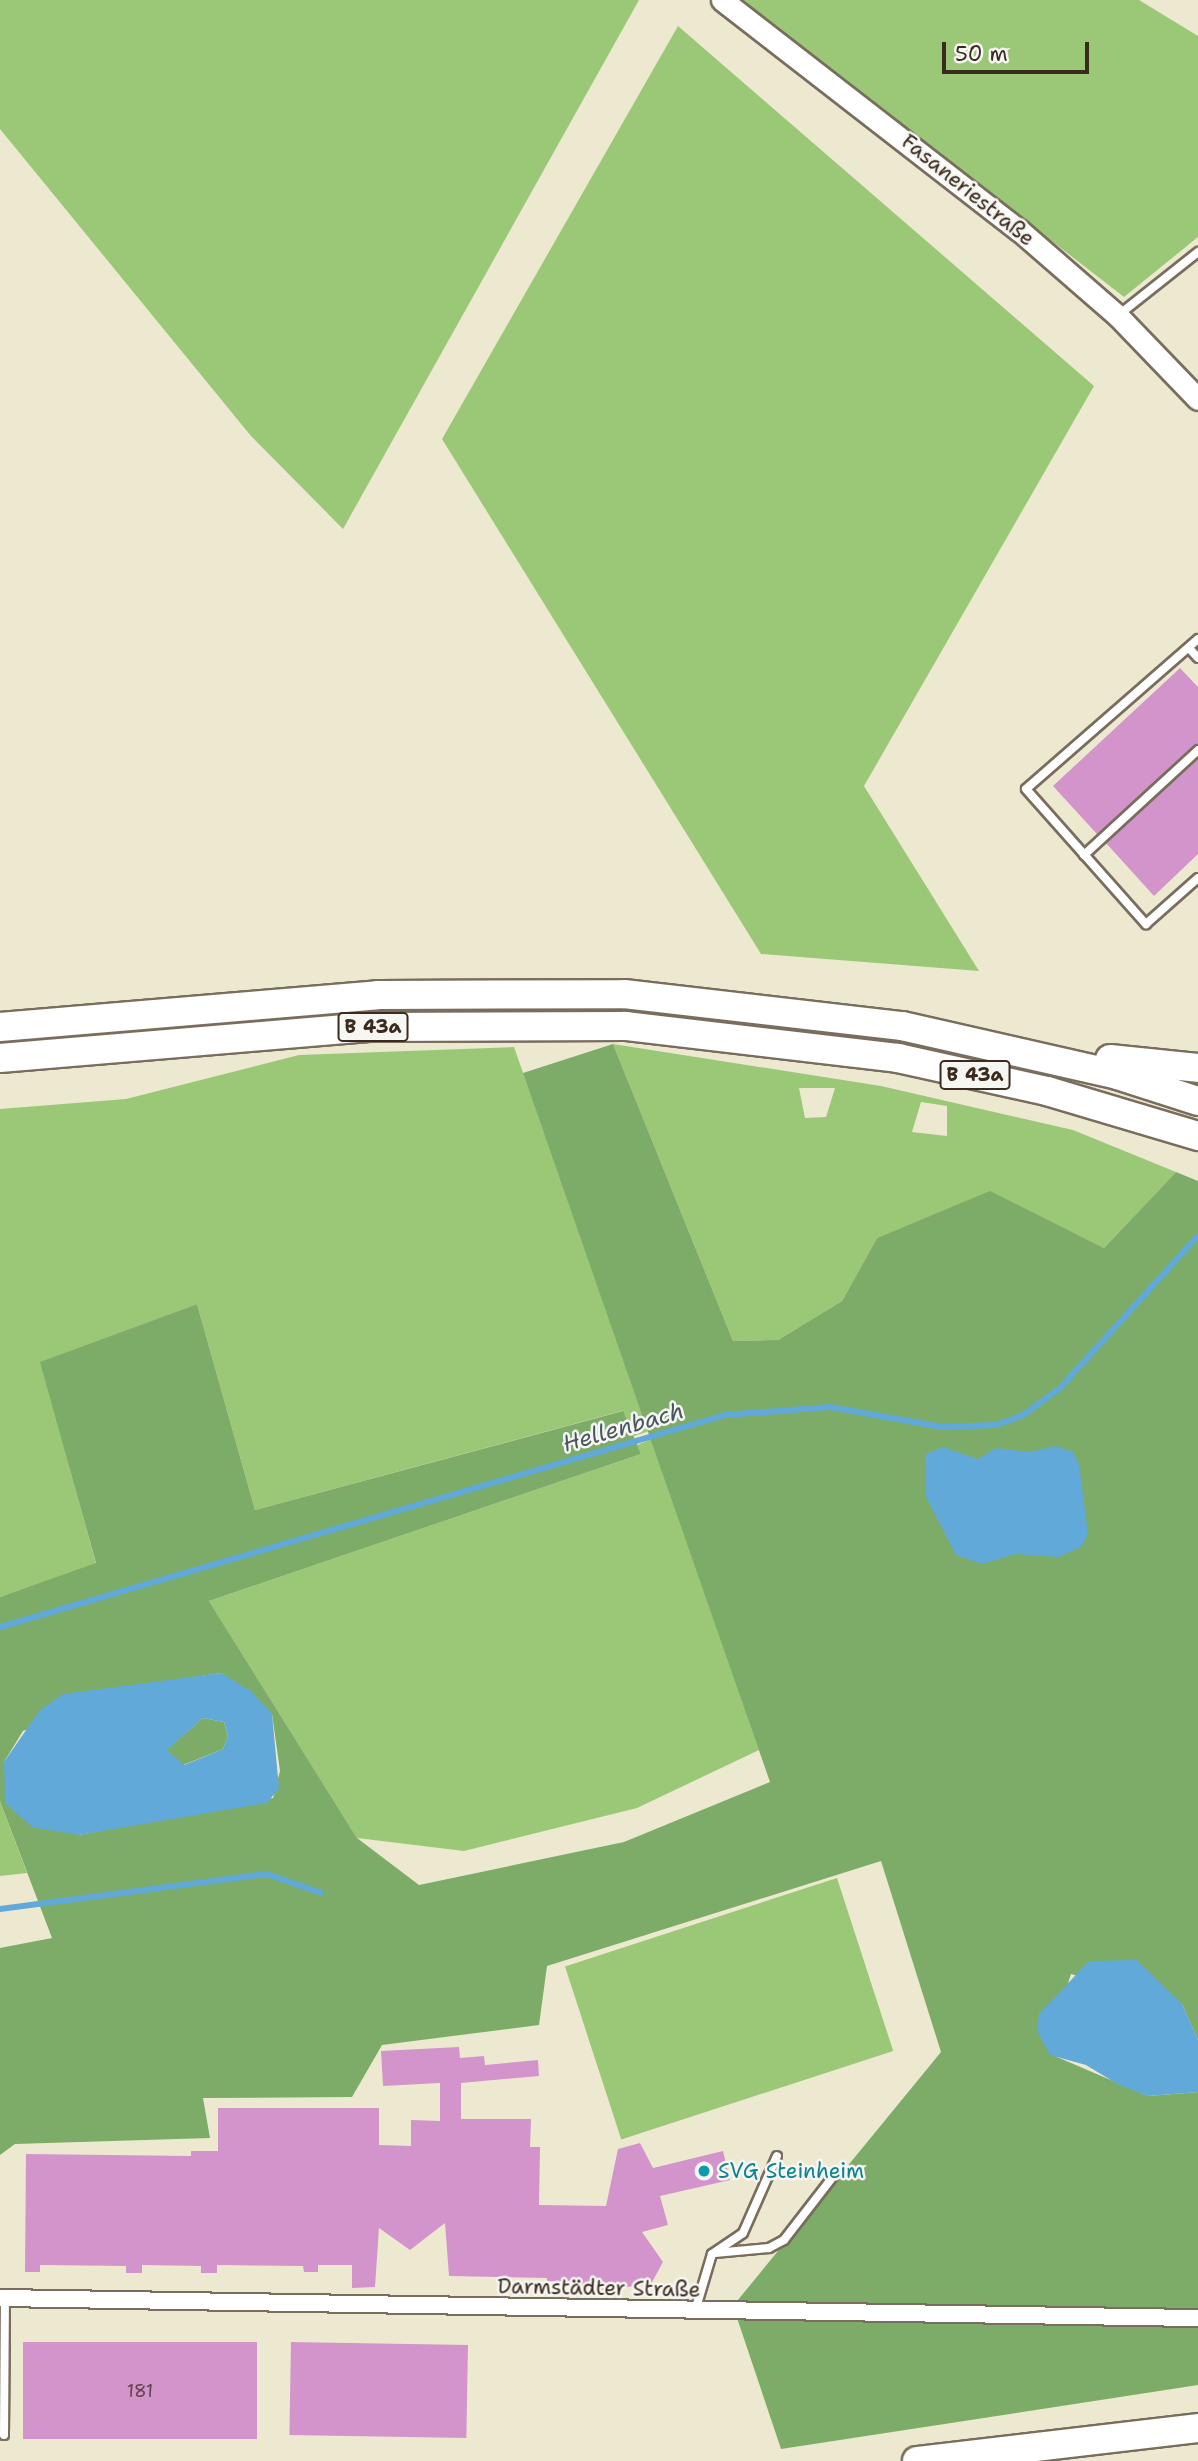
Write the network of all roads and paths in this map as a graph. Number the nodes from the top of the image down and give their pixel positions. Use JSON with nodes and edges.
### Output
{"nodes":[{"id":1,"x":722,"y":0,"type":"edge"},
{"id":2,"x":1198,"y":251,"type":"edge"},
{"id":3,"x":1118,"y":316,"type":"junction"},
{"id":4,"x":1198,"y":399,"type":"edge"},
{"id":5,"x":1198,"y":639,"type":"edge"},
{"id":6,"x":1189,"y":648,"type":"junction"},
{"id":7,"x":1198,"y":658,"type":"edge"},
{"id":8,"x":1198,"y":750,"type":"edge"},
{"id":9,"x":1084,"y":855,"type":"junction"},
{"id":10,"x":1198,"y":878,"type":"edge"},
{"id":11,"x":0,"y":1027,"type":"edge"},
{"id":12,"x":955,"y":1038,"type":"junction"},
{"id":13,"x":0,"y":1058,"type":"edge"},
{"id":14,"x":1198,"y":1068,"type":"edge"},
{"id":15,"x":1198,"y":1101,"type":"edge"},
{"id":16,"x":1198,"y":1136,"type":"edge"},
{"id":17,"x":777,"y":2156,"type":"dead end"},
{"id":18,"x":835,"y":2174,"type":"dead end"},
{"id":19,"x":712,"y":2254,"type":"junction"},
{"id":20,"x":2,"y":2298,"type":"edge"},
{"id":21,"x":695,"y":2311,"type":"junction"},
{"id":22,"x":1198,"y":2318,"type":"edge"},
{"id":23,"x":1198,"y":2428,"type":"edge"},
{"id":24,"x":4,"y":2435,"type":"dead end"},
{"id":25,"x":916,"y":2461,"type":"edge"}],
"edges":[{"from":1,"to":3,"type":"street","name":"Fasaneriestraße"},
{"from":2,"to":3,"type":"lane"},
{"from":3,"to":4,"type":"street","name":"Fasaneriestraße"},
{"from":5,"to":6,"type":"lane"},
{"from":6,"to":7,"type":"lane"},
{"from":6,"to":9,"type":"lane"},
{"from":8,"to":9,"type":"lane"},
{"from":9,"to":10,"type":"lane"},
{"from":11,"to":12,"type":"highway","number":"B 43a"},
{"from":12,"to":14,"type":"highway"},
{"from":12,"to":15,"type":"highway","number":"B 43a"},
{"from":13,"to":16,"type":"highway","number":"B 43a"},
{"from":17,"to":19,"type":"lane"},
{"from":18,"to":19,"type":"lane"},
{"from":19,"to":21,"type":"lane"},
{"from":20,"to":21,"type":"street","name":"Darmstädter Straße"},
{"from":20,"to":24,"type":"lane"},
{"from":21,"to":22,"type":"street","name":"Darmstädter Straße"},
{"from":23,"to":25,"type":"highway"}]}
